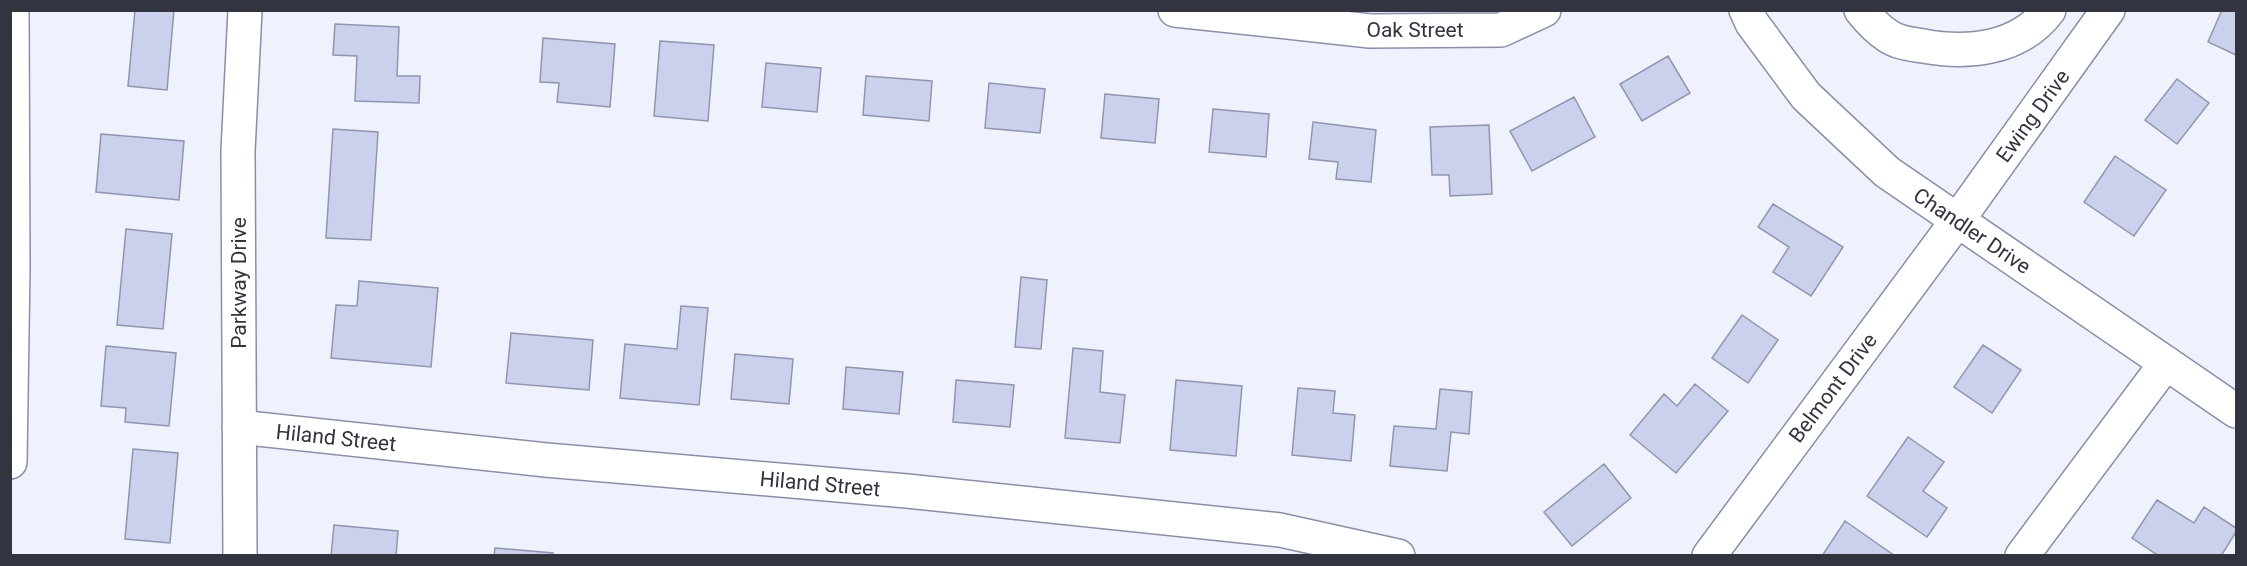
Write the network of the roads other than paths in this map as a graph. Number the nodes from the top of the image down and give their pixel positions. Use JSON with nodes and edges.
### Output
{"nodes":[{"id":1,"x":12,"y":10,"type":"edge"},
{"id":2,"x":245,"y":10,"type":"edge"},
{"id":3,"x":1175,"y":10,"type":"edge"},
{"id":4,"x":1544,"y":10,"type":"edge"},
{"id":5,"x":1746,"y":10,"type":"edge"},
{"id":6,"x":1861,"y":10,"type":"edge"},
{"id":7,"x":2049,"y":10,"type":"edge"},
{"id":8,"x":2108,"y":10,"type":"edge"},
{"id":9,"x":1957,"y":221,"type":"junction"},
{"id":10,"x":2166,"y":363,"type":"junction"},
{"id":11,"x":2236,"y":411,"type":"edge"},
{"id":12,"x":239,"y":427,"type":"junction"},
{"id":13,"x":10,"y":462,"type":"edge"},
{"id":14,"x":240,"y":555,"type":"edge"},
{"id":15,"x":1398,"y":555,"type":"edge"},
{"id":16,"x":1709,"y":555,"type":"edge"},
{"id":17,"x":2022,"y":555,"type":"edge"}],
"edges":[{"from":1,"to":13,"type":"street"},
{"from":2,"to":12,"type":"street","name":"Parkway Drive"},
{"from":3,"to":4,"type":"street","name":"Oak Street"},
{"from":5,"to":9,"type":"street","name":"Chandler Drive"},
{"from":6,"to":7,"type":"street"},
{"from":8,"to":9,"type":"street","name":"Ewing Drive"},
{"from":9,"to":10,"type":"street","name":"Chandler Drive"},
{"from":9,"to":16,"type":"street","name":"Belmont Drive"},
{"from":10,"to":11,"type":"street","name":"Chandler Drive"},
{"from":10,"to":17,"type":"street"},
{"from":12,"to":14,"type":"street","name":"Parkway Drive"},
{"from":12,"to":15,"type":"street","name":"Hiland Street"}]}
